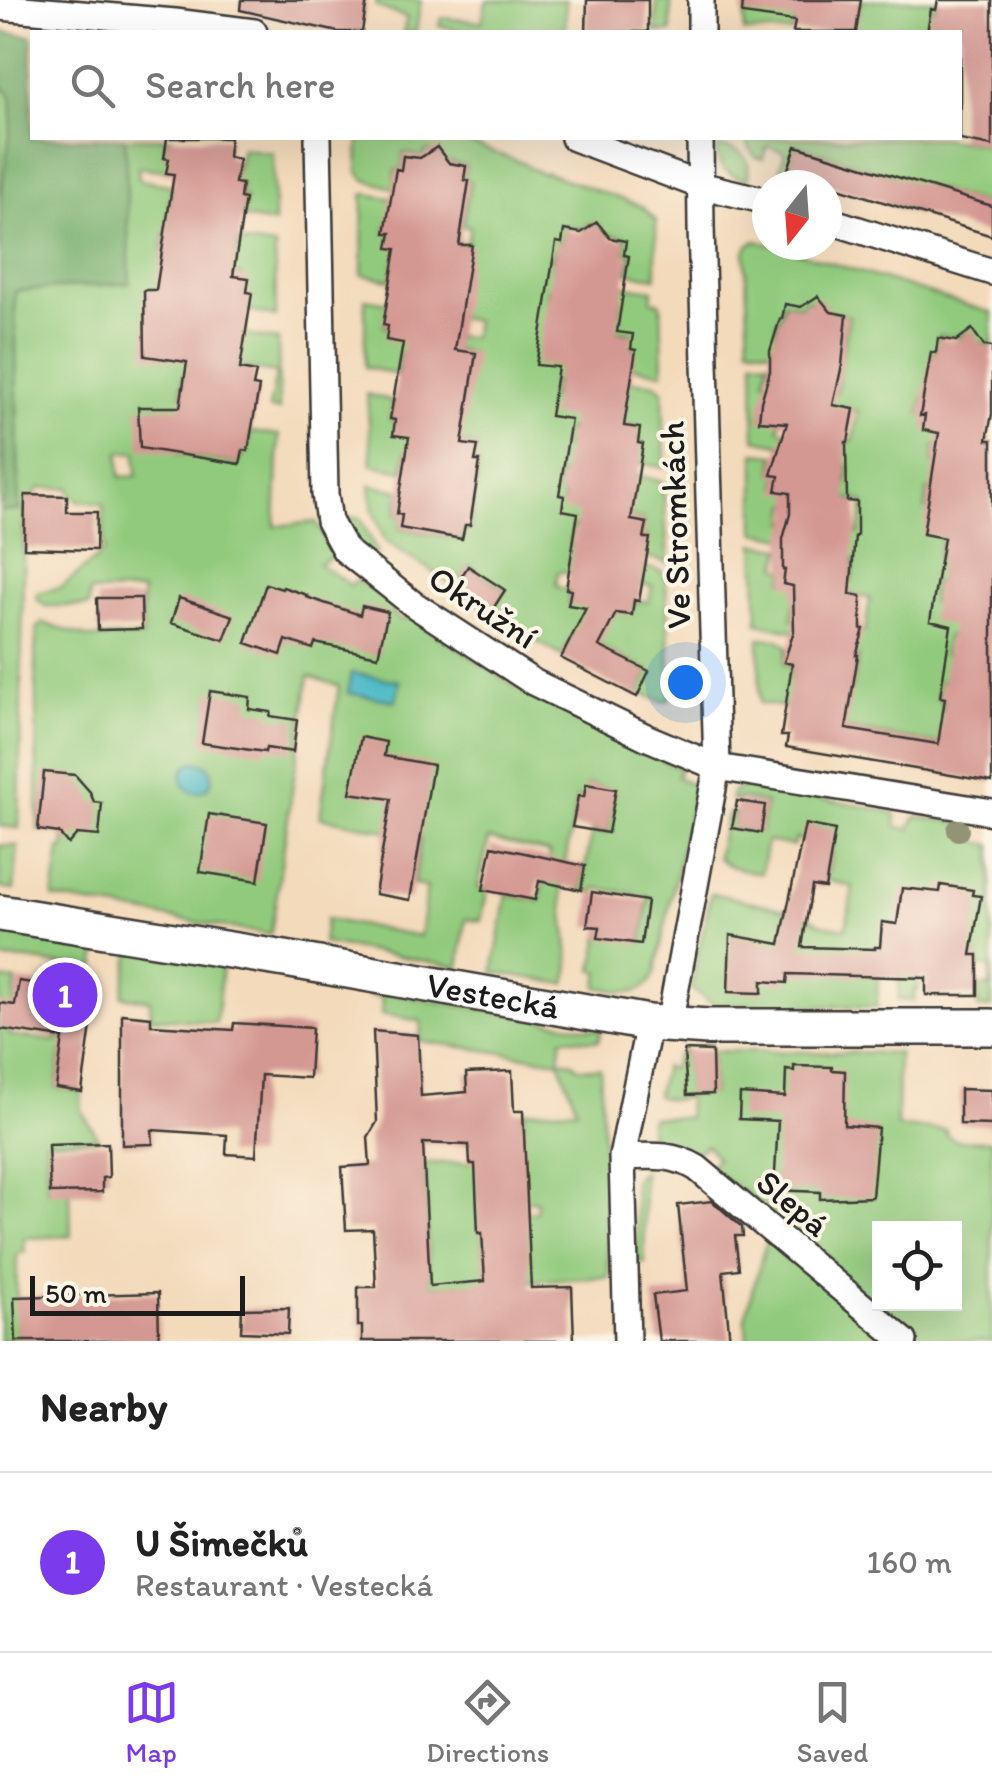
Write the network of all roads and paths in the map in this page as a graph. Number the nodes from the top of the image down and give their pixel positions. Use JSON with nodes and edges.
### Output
{"nodes":[{"id":1,"x":701,"y":0,"type":"edge"},
{"id":2,"x":0,"y":7,"type":"edge"},
{"id":3,"x":238,"y":30,"type":"edge"},
{"id":4,"x":701,"y":30,"type":"edge"},
{"id":5,"x":318,"y":140,"type":"edge"},
{"id":6,"x":579,"y":140,"type":"edge"},
{"id":7,"x":700,"y":140,"type":"edge"},
{"id":8,"x":700,"y":184,"type":"junction"},
{"id":9,"x":752,"y":197,"type":"edge"},
{"id":10,"x":842,"y":225,"type":"edge"},
{"id":11,"x":992,"y":272,"type":"edge"},
{"id":12,"x":717,"y":767,"type":"junction"},
{"id":13,"x":992,"y":812,"type":"edge"},
{"id":14,"x":0,"y":912,"type":"edge"},
{"id":15,"x":659,"y":1024,"type":"junction"},
{"id":16,"x":992,"y":1027,"type":"edge"},
{"id":17,"x":622,"y":1157,"type":"junction"},
{"id":18,"x":627,"y":1341,"type":"edge"},
{"id":19,"x":904,"y":1341,"type":"edge"}],
"edges":[{"from":1,"to":4,"type":"street"},
{"from":2,"to":3,"type":"street"},
{"from":5,"to":12,"type":"street","name":"Okružní"},
{"from":6,"to":8,"type":"street"},
{"from":7,"to":8,"type":"street","name":"Ve Stromkách"},
{"from":8,"to":9,"type":"street"},
{"from":8,"to":12,"type":"street","name":"Ve Stromkách"},
{"from":10,"to":11,"type":"street"},
{"from":12,"to":13,"type":"street","name":"Okružní"},
{"from":12,"to":15,"type":"street","name":"Ve Stromkách"},
{"from":14,"to":15,"type":"street","name":"Vestecká"},
{"from":15,"to":16,"type":"street","name":"Vestecká"},
{"from":15,"to":17,"type":"street","name":"Ve Stromkách"},
{"from":17,"to":18,"type":"street","name":"Ve Stromkách"},
{"from":17,"to":19,"type":"street","name":"Slepá"}]}
